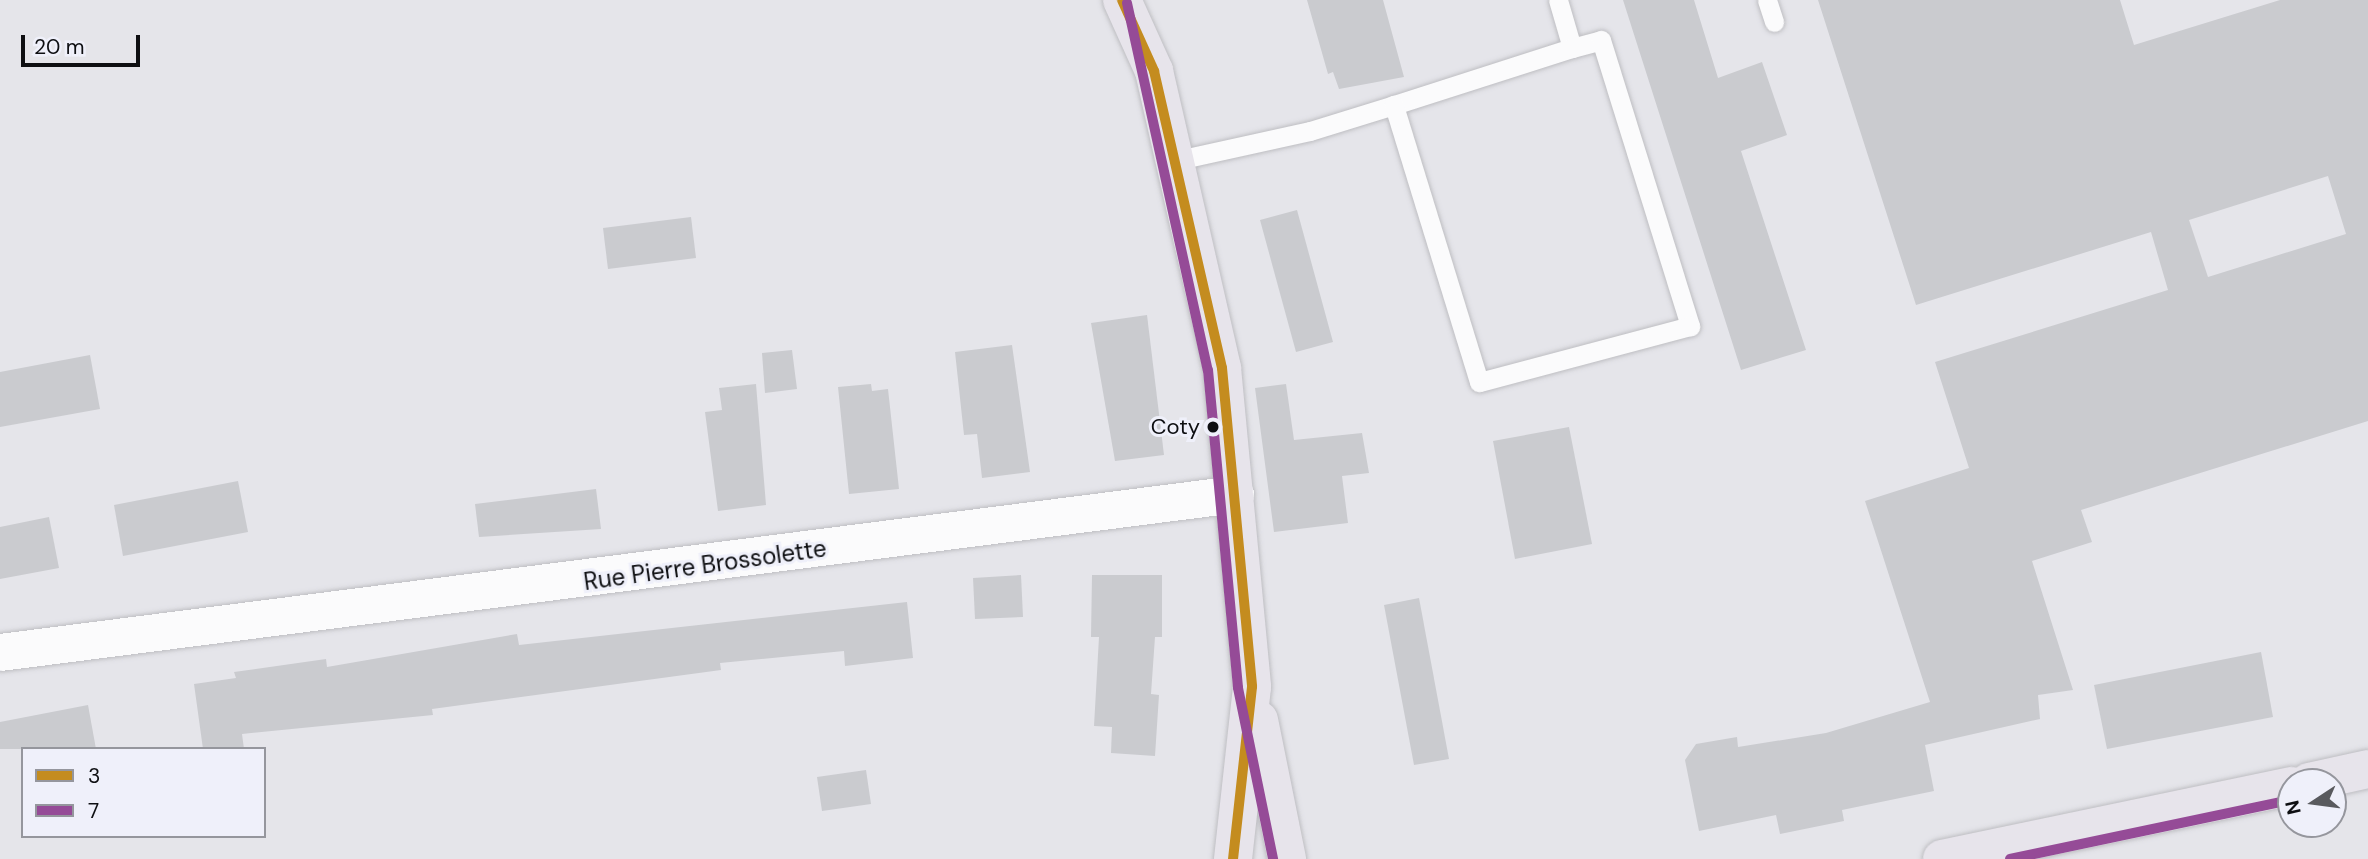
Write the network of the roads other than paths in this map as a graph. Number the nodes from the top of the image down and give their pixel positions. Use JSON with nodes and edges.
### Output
{"nodes":[{"id":1,"x":1122,"y":0,"type":"edge"},
{"id":2,"x":1141,"y":0,"type":"edge"},
{"id":3,"x":1558,"y":0,"type":"edge"},
{"id":4,"x":1767,"y":0,"type":"edge"},
{"id":5,"x":1774,"y":22,"type":"dead end"},
{"id":6,"x":1573,"y":48,"type":"junction"},
{"id":7,"x":1154,"y":71,"type":"junction"},
{"id":8,"x":1394,"y":105,"type":"junction"},
{"id":9,"x":1178,"y":160,"type":"junction"},
{"id":10,"x":1235,"y":494,"type":"junction"},
{"id":11,"x":0,"y":652,"type":"edge"},
{"id":12,"x":1252,"y":687,"type":"junction"},
{"id":13,"x":2368,"y":769,"type":"edge"},
{"id":14,"x":2347,"y":774,"type":"edge"},
{"id":15,"x":2277,"y":789,"type":"edge"},
{"id":16,"x":1233,"y":859,"type":"edge"},
{"id":17,"x":1287,"y":859,"type":"edge"},
{"id":18,"x":1942,"y":859,"type":"edge"}],
"edges":[{"from":1,"to":7,"type":"main road"},
{"from":2,"to":7,"type":"main road"},
{"from":3,"to":6,"type":"lane"},
{"from":4,"to":5,"type":"lane"},
{"from":6,"to":8,"type":"lane"},
{"from":6,"to":8,"type":"lane"},
{"from":7,"to":9,"type":"main road"},
{"from":8,"to":9,"type":"lane"},
{"from":9,"to":10,"type":"main road"},
{"from":10,"to":11,"type":"street","name":"Rue Pierre Brossolette"},
{"from":10,"to":12,"type":"main road"},
{"from":12,"to":16,"type":"main road"},
{"from":12,"to":17,"type":"main road"},
{"from":13,"to":14,"type":"main road"},
{"from":15,"to":18,"type":"main road"}]}
